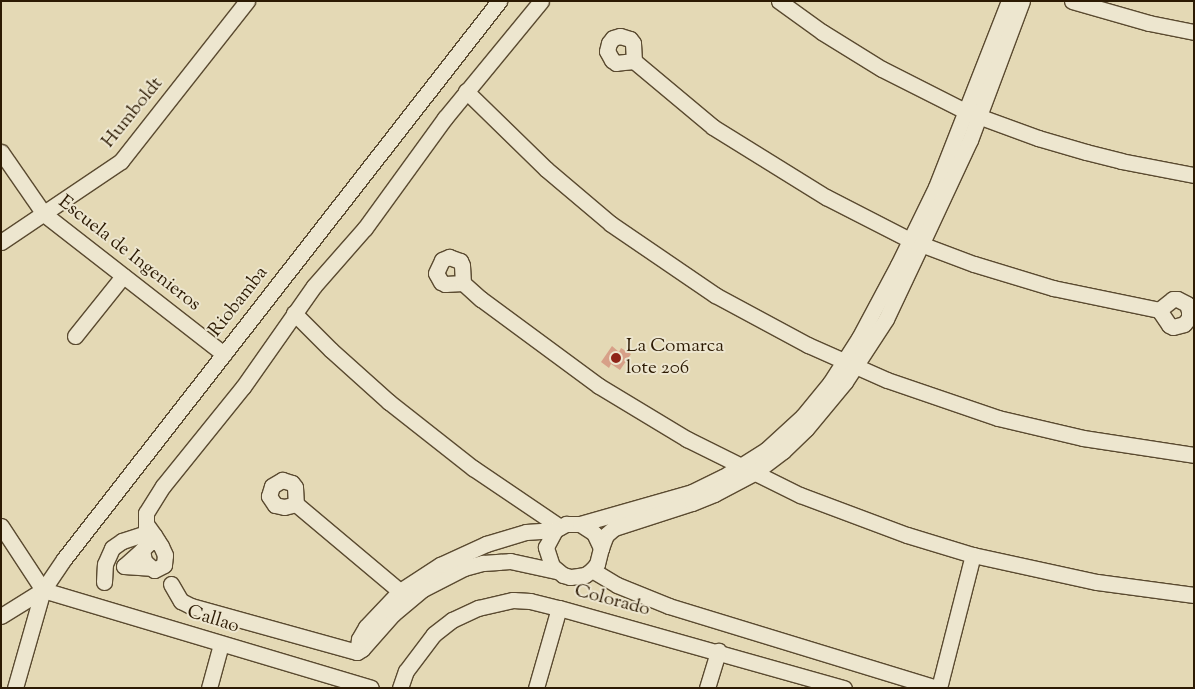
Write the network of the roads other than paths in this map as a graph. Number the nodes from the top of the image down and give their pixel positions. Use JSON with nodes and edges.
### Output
{"nodes":[{"id":1,"x":247,"y":1,"type":"edge"},
{"id":2,"x":499,"y":1,"type":"edge"},
{"id":3,"x":541,"y":1,"type":"edge"},
{"id":4,"x":780,"y":1,"type":"edge"},
{"id":5,"x":1009,"y":1,"type":"edge"},
{"id":6,"x":1022,"y":1,"type":"edge"},
{"id":7,"x":1072,"y":1,"type":"edge"},
{"id":8,"x":1194,"y":32,"type":"edge"},
{"id":9,"x":634,"y":61,"type":"dead end"},
{"id":10,"x":466,"y":92,"type":"junction"},
{"id":11,"x":972,"y":114,"type":"junction"},
{"id":12,"x":1,"y":152,"type":"edge"},
{"id":13,"x":1194,"y":174,"type":"edge"},
{"id":14,"x":44,"y":214,"type":"junction"},
{"id":15,"x":1,"y":242,"type":"edge"},
{"id":16,"x":916,"y":242,"type":"junction"},
{"id":17,"x":123,"y":276,"type":"junction"},
{"id":18,"x":463,"y":283,"type":"dead end"},
{"id":19,"x":1159,"y":310,"type":"dead end"},
{"id":20,"x":294,"y":313,"type":"junction"},
{"id":21,"x":75,"y":336,"type":"dead end"},
{"id":22,"x":224,"y":354,"type":"junction"},
{"id":23,"x":851,"y":363,"type":"junction"},
{"id":24,"x":1194,"y":455,"type":"edge"},
{"id":25,"x":747,"y":470,"type":"junction"},
{"id":26,"x":296,"y":504,"type":"dead end"},
{"id":27,"x":580,"y":524,"type":"junction"},
{"id":28,"x":1,"y":526,"type":"edge"},
{"id":29,"x":558,"y":528,"type":"junction"},
{"id":30,"x":148,"y":539,"type":"junction"},
{"id":31,"x":601,"y":548,"type":"junction"},
{"id":32,"x":973,"y":555,"type":"junction"},
{"id":33,"x":124,"y":566,"type":"junction"},
{"id":34,"x":156,"y":566,"type":"junction"},
{"id":35,"x":592,"y":570,"type":"junction"},
{"id":36,"x":556,"y":571,"type":"junction"},
{"id":37,"x":104,"y":582,"type":"junction"},
{"id":38,"x":43,"y":590,"type":"junction"},
{"id":39,"x":1194,"y":594,"type":"edge"},
{"id":40,"x":405,"y":596,"type":"junction"},
{"id":41,"x":95,"y":606,"type":"junction"},
{"id":42,"x":559,"y":608,"type":"junction"},
{"id":43,"x":1,"y":616,"type":"edge"},
{"id":44,"x":221,"y":644,"type":"junction"},
{"id":45,"x":718,"y":651,"type":"junction"},
{"id":46,"x":15,"y":688,"type":"edge"},
{"id":47,"x":209,"y":688,"type":"edge"},
{"id":48,"x":371,"y":688,"type":"edge"},
{"id":49,"x":400,"y":688,"type":"edge"},
{"id":50,"x":536,"y":688,"type":"edge"},
{"id":51,"x":707,"y":688,"type":"edge"},
{"id":52,"x":844,"y":688,"type":"edge"},
{"id":53,"x":938,"y":688,"type":"edge"}],
"edges":[{"from":1,"to":14,"type":"street","name":"Humboldt"},
{"from":2,"to":22,"type":"street","name":"Riobamba"},
{"from":3,"to":10,"type":"street"},
{"from":4,"to":11,"type":"street"},
{"from":5,"to":11,"type":"street"},
{"from":6,"to":11,"type":"street"},
{"from":7,"to":8,"type":"street"},
{"from":9,"to":16,"type":"street"},
{"from":10,"to":20,"type":"street"},
{"from":10,"to":23,"type":"street"},
{"from":11,"to":13,"type":"street"},
{"from":11,"to":16,"type":"street"},
{"from":12,"to":14,"type":"street","name":"Escuela de Ingenieros"},
{"from":14,"to":15,"type":"street","name":"Humboldt"},
{"from":14,"to":17,"type":"street","name":"Escuela de Ingenieros"},
{"from":16,"to":19,"type":"street"},
{"from":16,"to":23,"type":"street"},
{"from":17,"to":21,"type":"street"},
{"from":17,"to":22,"type":"street","name":"Escuela de Ingenieros"},
{"from":18,"to":25,"type":"street"},
{"from":20,"to":29,"type":"street"},
{"from":20,"to":30,"type":"street"},
{"from":22,"to":38,"type":"street","name":"Riobamba"},
{"from":23,"to":24,"type":"street"},
{"from":23,"to":25,"type":"street"},
{"from":25,"to":27,"type":"street"},
{"from":25,"to":31,"type":"street"},
{"from":25,"to":32,"type":"street"},
{"from":26,"to":40,"type":"street"},
{"from":27,"to":29,"type":"street"},
{"from":27,"to":31,"type":"street"},
{"from":28,"to":38,"type":"street"},
{"from":29,"to":36,"type":"street"},
{"from":29,"to":40,"type":"street"},
{"from":30,"to":33,"type":"street"},
{"from":30,"to":34,"type":"street"},
{"from":30,"to":34,"type":"street"},
{"from":30,"to":37,"type":"street"},
{"from":31,"to":35,"type":"street"},
{"from":32,"to":39,"type":"street"},
{"from":32,"to":53,"type":"street"},
{"from":33,"to":34,"type":"street"},
{"from":33,"to":37,"type":"street"},
{"from":34,"to":40,"type":"street"},
{"from":35,"to":36,"type":"street"},
{"from":35,"to":53,"type":"street"},
{"from":36,"to":40,"type":"street"},
{"from":37,"to":41,"type":"street"},
{"from":38,"to":41,"type":"street","name":"Callao"},
{"from":38,"to":43,"type":"street","name":"Riobamba"},
{"from":38,"to":46,"type":"street"},
{"from":41,"to":44,"type":"street","name":"Callao"},
{"from":42,"to":45,"type":"street","name":"Colorado"},
{"from":42,"to":49,"type":"street","name":"Colorado"},
{"from":42,"to":50,"type":"street"},
{"from":44,"to":47,"type":"street"},
{"from":44,"to":48,"type":"street","name":"Callao"},
{"from":45,"to":51,"type":"street"},
{"from":45,"to":52,"type":"street","name":"Colorado"}]}
